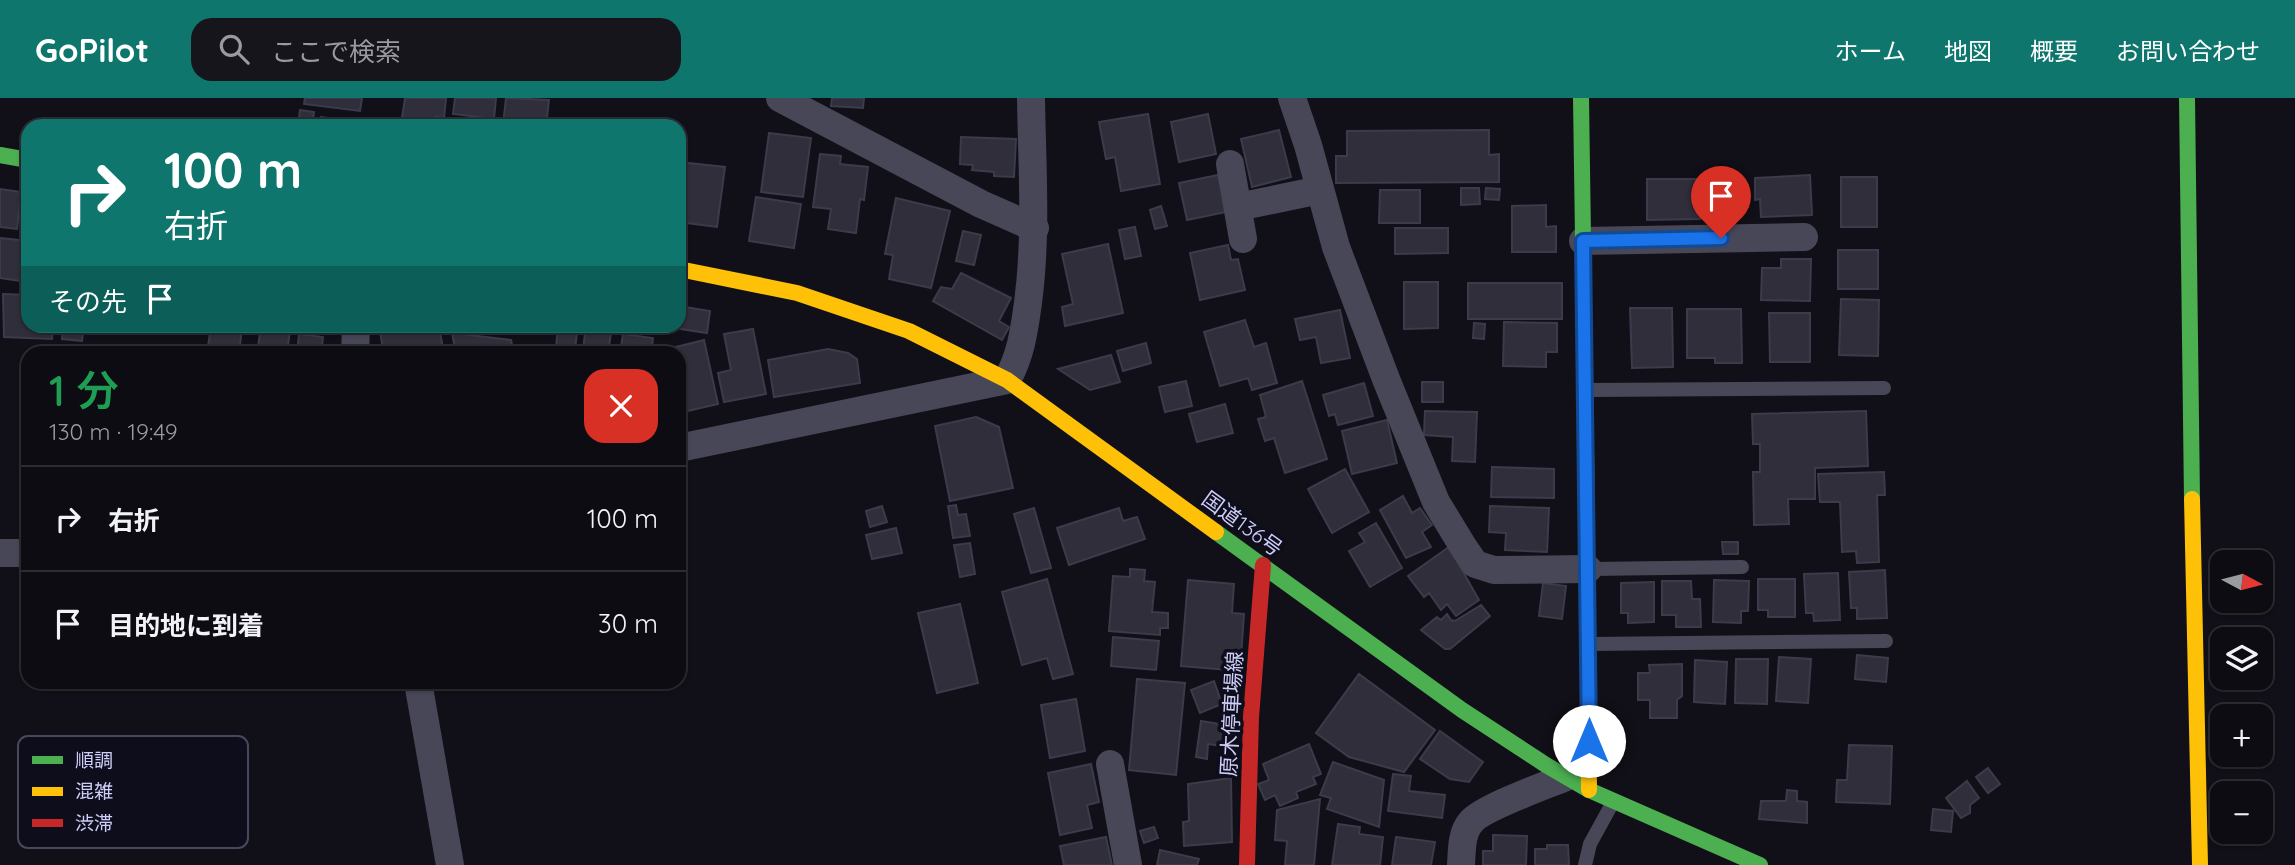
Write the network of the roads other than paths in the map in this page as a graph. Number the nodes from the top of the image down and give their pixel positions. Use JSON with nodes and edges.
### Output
{"nodes":[{"id":1,"x":780,"y":98,"type":"edge"},
{"id":2,"x":1031,"y":98,"type":"edge"},
{"id":3,"x":1292,"y":98,"type":"edge"},
{"id":4,"x":1581,"y":98,"type":"edge"},
{"id":5,"x":2187,"y":98,"type":"edge"},
{"id":6,"x":0,"y":155,"type":"edge"},
{"id":7,"x":21,"y":159,"type":"edge"},
{"id":8,"x":1230,"y":164,"type":"dead end"},
{"id":9,"x":1321,"y":190,"type":"junction"},
{"id":10,"x":1238,"y":207,"type":"junction"},
{"id":11,"x":1035,"y":229,"type":"junction"},
{"id":12,"x":1804,"y":237,"type":"dead end"},
{"id":13,"x":1243,"y":239,"type":"dead end"},
{"id":14,"x":1583,"y":241,"type":"junction"},
{"id":15,"x":686,"y":270,"type":"edge"},
{"id":16,"x":1007,"y":380,"type":"junction"},
{"id":17,"x":1884,"y":388,"type":"dead end"},
{"id":18,"x":1585,"y":390,"type":"junction"},
{"id":19,"x":686,"y":447,"type":"edge"},
{"id":20,"x":0,"y":553,"type":"edge"},
{"id":21,"x":21,"y":553,"type":"edge"},
{"id":22,"x":1263,"y":565,"type":"junction"},
{"id":23,"x":1742,"y":567,"type":"dead end"},
{"id":24,"x":1588,"y":569,"type":"junction"},
{"id":25,"x":1886,"y":640,"type":"dead end"},
{"id":26,"x":1589,"y":644,"type":"junction"},
{"id":27,"x":419,"y":689,"type":"edge"},
{"id":28,"x":1110,"y":764,"type":"dead end"},
{"id":29,"x":1578,"y":783,"type":"junction"},
{"id":30,"x":1613,"y":801,"type":"junction"},
{"id":31,"x":450,"y":865,"type":"edge"},
{"id":32,"x":1128,"y":865,"type":"edge"},
{"id":33,"x":1247,"y":865,"type":"edge"},
{"id":34,"x":1461,"y":865,"type":"edge"},
{"id":35,"x":1585,"y":865,"type":"edge"},
{"id":36,"x":1760,"y":865,"type":"edge"},
{"id":37,"x":2200,"y":865,"type":"edge"}],
"edges":[{"from":1,"to":11,"type":"street"},
{"from":2,"to":11,"type":"street"},
{"from":3,"to":9,"type":"street"},
{"from":4,"to":14,"type":"main road"},
{"from":5,"to":37,"type":"main road"},
{"from":6,"to":7,"type":"main road"},
{"from":8,"to":10,"type":"street"},
{"from":9,"to":10,"type":"street"},
{"from":9,"to":24,"type":"street"},
{"from":10,"to":13,"type":"street"},
{"from":11,"to":16,"type":"street"},
{"from":12,"to":14,"type":"street"},
{"from":14,"to":18,"type":"main road"},
{"from":15,"to":16,"type":"main road","name":"国道136号"},
{"from":16,"to":19,"type":"street"},
{"from":16,"to":22,"type":"main road","name":"国道136号"},
{"from":17,"to":18,"type":"lane"},
{"from":18,"to":24,"type":"main road"},
{"from":20,"to":21,"type":"street"},
{"from":22,"to":29,"type":"main road","name":"国道136号"},
{"from":22,"to":33,"type":"main road","name":"原木停車場線"},
{"from":23,"to":24,"type":"lane"},
{"from":24,"to":26,"type":"main road"},
{"from":25,"to":26,"type":"lane"},
{"from":26,"to":29,"type":"main road"},
{"from":27,"to":31,"type":"street"},
{"from":28,"to":32,"type":"street"},
{"from":29,"to":30,"type":"main road","name":"国道136号"},
{"from":29,"to":34,"type":"street"},
{"from":30,"to":35,"type":"lane"},
{"from":30,"to":36,"type":"main road","name":"国道136号"}]}
